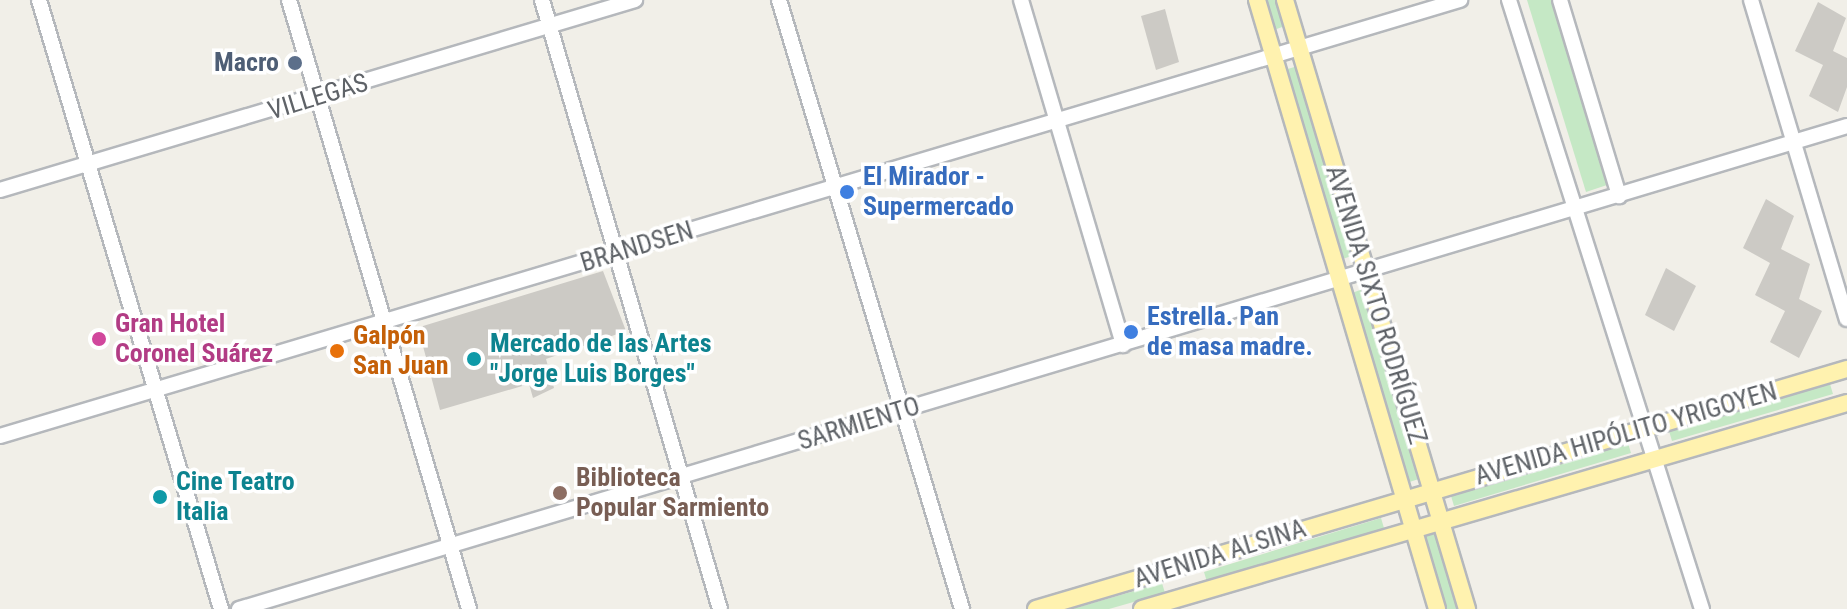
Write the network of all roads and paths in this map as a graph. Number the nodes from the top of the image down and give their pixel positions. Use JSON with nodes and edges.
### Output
{"nodes":[{"id":1,"x":39,"y":0,"type":"edge"},
{"id":2,"x":289,"y":0,"type":"edge"},
{"id":3,"x":542,"y":0,"type":"edge"},
{"id":4,"x":635,"y":0,"type":"edge"},
{"id":5,"x":779,"y":0,"type":"edge"},
{"id":6,"x":1021,"y":0,"type":"edge"},
{"id":7,"x":1257,"y":0,"type":"edge"},
{"id":8,"x":1285,"y":0,"type":"edge"},
{"id":9,"x":1460,"y":0,"type":"edge"},
{"id":10,"x":1509,"y":0,"type":"edge"},
{"id":11,"x":1560,"y":0,"type":"edge"},
{"id":12,"x":1751,"y":0,"type":"edge"},
{"id":13,"x":550,"y":26,"type":"junction"},
{"id":14,"x":1299,"y":48,"type":"junction"},
{"id":15,"x":1273,"y":56,"type":"junction"},
{"id":16,"x":318,"y":97,"type":"junction"},
{"id":17,"x":1055,"y":121,"type":"junction"},
{"id":18,"x":1847,"y":126,"type":"edge"},
{"id":19,"x":1794,"y":143,"type":"junction"},
{"id":20,"x":89,"y":164,"type":"junction"},
{"id":21,"x":835,"y":187,"type":"junction"},
{"id":22,"x":0,"y":190,"type":"edge"},
{"id":23,"x":1619,"y":196,"type":"junction"},
{"id":24,"x":1576,"y":210,"type":"junction"},
{"id":25,"x":613,"y":254,"type":"junction"},
{"id":26,"x":1366,"y":272,"type":"junction"},
{"id":27,"x":1339,"y":280,"type":"junction"},
{"id":28,"x":1847,"y":319,"type":"edge"},
{"id":29,"x":382,"y":322,"type":"junction"},
{"id":30,"x":1123,"y":345,"type":"junction"},
{"id":31,"x":1847,"y":369,"type":"edge"},
{"id":32,"x":155,"y":390,"type":"junction"},
{"id":33,"x":1846,"y":405,"type":"edge"},
{"id":34,"x":903,"y":411,"type":"junction"},
{"id":35,"x":1643,"y":430,"type":"junction"},
{"id":36,"x":0,"y":436,"type":"edge"},
{"id":37,"x":1658,"y":459,"type":"junction"},
{"id":38,"x":680,"y":478,"type":"junction"},
{"id":39,"x":1431,"y":491,"type":"junction"},
{"id":40,"x":1404,"y":499,"type":"junction"},
{"id":41,"x":1441,"y":520,"type":"junction"},
{"id":42,"x":1414,"y":529,"type":"junction"},
{"id":43,"x":450,"y":546,"type":"junction"},
{"id":44,"x":1178,"y":566,"type":"junction"},
{"id":45,"x":1187,"y":596,"type":"junction"},
{"id":46,"x":221,"y":609,"type":"edge"},
{"id":47,"x":239,"y":609,"type":"edge"},
{"id":48,"x":469,"y":609,"type":"edge"},
{"id":49,"x":720,"y":609,"type":"edge"},
{"id":50,"x":962,"y":609,"type":"edge"},
{"id":51,"x":1036,"y":609,"type":"edge"},
{"id":52,"x":1142,"y":609,"type":"edge"},
{"id":53,"x":1437,"y":609,"type":"edge"},
{"id":54,"x":1467,"y":609,"type":"edge"},
{"id":55,"x":1702,"y":609,"type":"edge"}],
"edges":[{"from":1,"to":20,"type":"street"},
{"from":2,"to":16,"type":"street"},
{"from":3,"to":13,"type":"street"},
{"from":4,"to":13,"type":"street","name":"VILLEGAS"},
{"from":5,"to":21,"type":"street"},
{"from":6,"to":17,"type":"street"},
{"from":7,"to":15,"type":"main road","name":"AVENIDA SIXTO RODRÍGUEZ"},
{"from":8,"to":14,"type":"main road","name":"AVENIDA SIXTO RODRÍGUEZ"},
{"from":9,"to":14,"type":"street","name":"BRANDSEN"},
{"from":10,"to":24,"type":"street"},
{"from":11,"to":23,"type":"street"},
{"from":12,"to":19,"type":"street"},
{"from":13,"to":16,"type":"street","name":"VILLEGAS"},
{"from":13,"to":25,"type":"street"},
{"from":14,"to":15,"type":"street","name":"BRANDSEN"},
{"from":14,"to":26,"type":"main road","name":"AVENIDA SIXTO RODRÍGUEZ"},
{"from":15,"to":17,"type":"street","name":"BRANDSEN"},
{"from":15,"to":27,"type":"main road","name":"AVENIDA SIXTO RODRÍGUEZ"},
{"from":16,"to":20,"type":"street","name":"VILLEGAS"},
{"from":16,"to":29,"type":"street"},
{"from":17,"to":21,"type":"street","name":"BRANDSEN"},
{"from":17,"to":30,"type":"street"},
{"from":18,"to":19,"type":"street","name":"SARMIENTO"},
{"from":19,"to":23,"type":"street","name":"SARMIENTO"},
{"from":19,"to":28,"type":"street"},
{"from":20,"to":22,"type":"street","name":"VILLEGAS"},
{"from":20,"to":32,"type":"street"},
{"from":21,"to":25,"type":"street","name":"BRANDSEN"},
{"from":21,"to":34,"type":"street"},
{"from":23,"to":24,"type":"street","name":"SARMIENTO"},
{"from":24,"to":26,"type":"street","name":"SARMIENTO"},
{"from":24,"to":35,"type":"street"},
{"from":25,"to":29,"type":"street","name":"BRANDSEN"},
{"from":25,"to":38,"type":"street"},
{"from":26,"to":27,"type":"street","name":"SARMIENTO"},
{"from":26,"to":39,"type":"main road","name":"AVENIDA SIXTO RODRÍGUEZ"},
{"from":27,"to":30,"type":"street","name":"SARMIENTO"},
{"from":27,"to":40,"type":"main road","name":"AVENIDA SIXTO RODRÍGUEZ"},
{"from":29,"to":32,"type":"street","name":"BRANDSEN"},
{"from":29,"to":43,"type":"street"},
{"from":30,"to":34,"type":"street","name":"SARMIENTO"},
{"from":31,"to":35,"type":"main road","name":"AVENIDA HIPÓLITO YRIGOYEN"},
{"from":32,"to":36,"type":"street","name":"BRANDSEN"},
{"from":32,"to":46,"type":"street"},
{"from":33,"to":37,"type":"main road","name":"AVENIDA HIPÓLITO YRIGOYEN"},
{"from":34,"to":38,"type":"street","name":"SARMIENTO"},
{"from":34,"to":50,"type":"street"},
{"from":35,"to":37,"type":"street"},
{"from":35,"to":39,"type":"main road","name":"AVENIDA HIPÓLITO YRIGOYEN"},
{"from":37,"to":41,"type":"main road","name":"AVENIDA HIPÓLITO YRIGOYEN"},
{"from":37,"to":55,"type":"street"},
{"from":38,"to":43,"type":"street","name":"SARMIENTO"},
{"from":38,"to":49,"type":"street"},
{"from":39,"to":40,"type":"main road","name":"AVENIDA HIPÓLITO YRIGOYEN"},
{"from":39,"to":41,"type":"main road","name":"AVENIDA SIXTO RODRÍGUEZ"},
{"from":40,"to":42,"type":"main road","name":"AVENIDA SIXTO RODRÍGUEZ"},
{"from":40,"to":44,"type":"main road","name":"AVENIDA ALSINA"},
{"from":41,"to":42,"type":"main road","name":"AVENIDA HIPÓLITO YRIGOYEN"},
{"from":41,"to":54,"type":"main road","name":"AVENIDA SIXTO RODRÍGUEZ"},
{"from":42,"to":45,"type":"main road","name":"AVENIDA ALSINA"},
{"from":42,"to":53,"type":"main road","name":"AVENIDA SIXTO RODRÍGUEZ"},
{"from":43,"to":47,"type":"street","name":"SARMIENTO"},
{"from":43,"to":48,"type":"street"},
{"from":44,"to":45,"type":"main road"},
{"from":44,"to":51,"type":"main road","name":"AVENIDA ALSINA"},
{"from":45,"to":52,"type":"main road","name":"AVENIDA ALSINA"}]}
